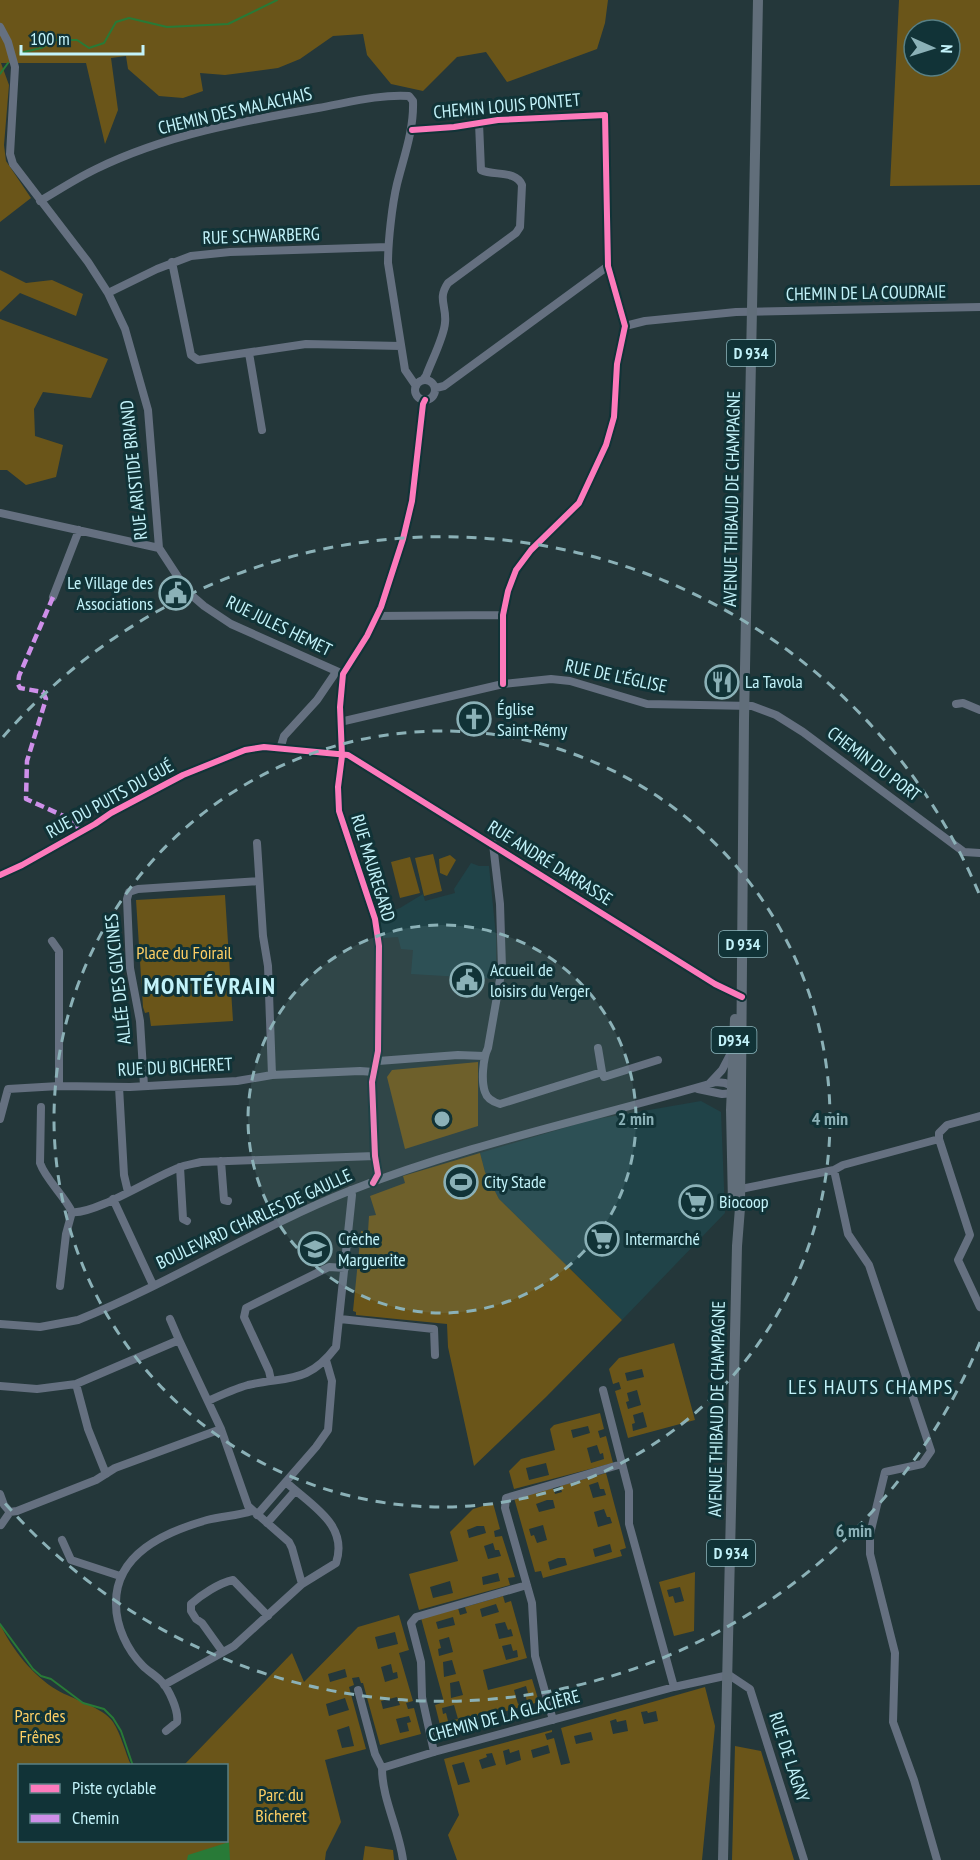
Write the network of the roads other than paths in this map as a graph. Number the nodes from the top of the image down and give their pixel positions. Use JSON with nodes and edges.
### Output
{"nodes":[{"id":1,"x":758,"y":0,"type":"edge"},
{"id":2,"x":0,"y":27,"type":"edge"},
{"id":3,"x":479,"y":123,"type":"junction"},
{"id":4,"x":412,"y":130,"type":"junction"},
{"id":5,"x":40,"y":201,"type":"junction"},
{"id":6,"x":388,"y":247,"type":"junction"},
{"id":7,"x":172,"y":262,"type":"junction"},
{"id":8,"x":608,"y":266,"type":"junction"},
{"id":9,"x":108,"y":293,"type":"junction"},
{"id":10,"x":980,"y":307,"type":"edge"},
{"id":11,"x":752,"y":312,"type":"junction"},
{"id":12,"x":625,"y":326,"type":"junction"},
{"id":13,"x":401,"y":346,"type":"junction"},
{"id":14,"x":249,"y":352,"type":"junction"},
{"id":15,"x":419,"y":382,"type":"junction"},
{"id":16,"x":435,"y":388,"type":"junction"},
{"id":17,"x":425,"y":400,"type":"junction"},
{"id":18,"x":262,"y":430,"type":"dead end"},
{"id":19,"x":0,"y":513,"type":"edge"},
{"id":20,"x":79,"y":531,"type":"junction"},
{"id":21,"x":159,"y":548,"type":"junction"},
{"id":22,"x":53,"y":597,"type":"dead end"},
{"id":23,"x":503,"y":615,"type":"junction"},
{"id":24,"x":377,"y":616,"type":"junction"},
{"id":25,"x":339,"y":673,"type":"junction"},
{"id":26,"x":503,"y":684,"type":"junction"},
{"id":27,"x":956,"y":704,"type":"dead end"},
{"id":28,"x":745,"y":705,"type":"junction"},
{"id":29,"x":980,"y":710,"type":"edge"},
{"id":30,"x":340,"y":722,"type":"junction"},
{"id":31,"x":280,"y":749,"type":"junction"},
{"id":32,"x":342,"y":756,"type":"junction"},
{"id":33,"x":257,"y":843,"type":"dead end"},
{"id":34,"x":494,"y":844,"type":"junction"},
{"id":35,"x":980,"y":853,"type":"edge"},
{"id":36,"x":0,"y":875,"type":"edge"},
{"id":37,"x":259,"y":882,"type":"junction"},
{"id":38,"x":52,"y":940,"type":"dead end"},
{"id":39,"x":739,"y":996,"type":"junction"},
{"id":40,"x":598,"y":1048,"type":"dead end"},
{"id":41,"x":734,"y":1048,"type":"junction"},
{"id":42,"x":484,"y":1056,"type":"junction"},
{"id":43,"x":658,"y":1060,"type":"dead end"},
{"id":44,"x":378,"y":1061,"type":"junction"},
{"id":45,"x":374,"y":1072,"type":"junction"},
{"id":46,"x":602,"y":1072,"type":"junction"},
{"id":47,"x":273,"y":1075,"type":"junction"},
{"id":48,"x":708,"y":1084,"type":"junction"},
{"id":49,"x":59,"y":1086,"type":"junction"},
{"id":50,"x":144,"y":1086,"type":"junction"},
{"id":51,"x":119,"y":1087,"type":"junction"},
{"id":52,"x":4,"y":1089,"type":"edge"},
{"id":53,"x":697,"y":1089,"type":"junction"},
{"id":54,"x":735,"y":1090,"type":"junction"},
{"id":55,"x":41,"y":1107,"type":"dead end"},
{"id":56,"x":980,"y":1116,"type":"edge"},
{"id":57,"x":0,"y":1119,"type":"edge"},
{"id":58,"x":939,"y":1139,"type":"junction"},
{"id":59,"x":375,"y":1156,"type":"junction"},
{"id":60,"x":221,"y":1161,"type":"junction"},
{"id":61,"x":180,"y":1167,"type":"junction"},
{"id":62,"x":834,"y":1170,"type":"junction"},
{"id":63,"x":373,"y":1183,"type":"junction"},
{"id":64,"x":351,"y":1190,"type":"junction"},
{"id":65,"x":736,"y":1190,"type":"junction"},
{"id":66,"x":128,"y":1192,"type":"junction"},
{"id":67,"x":113,"y":1200,"type":"junction"},
{"id":68,"x":228,"y":1201,"type":"dead end"},
{"id":69,"x":72,"y":1212,"type":"junction"},
{"id":70,"x":187,"y":1221,"type":"dead end"},
{"id":71,"x":345,"y":1268,"type":"junction"},
{"id":72,"x":153,"y":1285,"type":"junction"},
{"id":73,"x":60,"y":1286,"type":"dead end"},
{"id":74,"x":980,"y":1307,"type":"edge"},
{"id":75,"x":170,"y":1319,"type":"dead end"},
{"id":76,"x":340,"y":1319,"type":"junction"},
{"id":77,"x":0,"y":1324,"type":"edge"},
{"id":78,"x":179,"y":1340,"type":"junction"},
{"id":79,"x":435,"y":1355,"type":"dead end"},
{"id":80,"x":326,"y":1360,"type":"junction"},
{"id":81,"x":271,"y":1380,"type":"junction"},
{"id":82,"x":76,"y":1384,"type":"junction"},
{"id":83,"x":0,"y":1386,"type":"edge"},
{"id":84,"x":603,"y":1390,"type":"dead end"},
{"id":85,"x":208,"y":1401,"type":"junction"},
{"id":86,"x":220,"y":1429,"type":"junction"},
{"id":87,"x":622,"y":1464,"type":"junction"},
{"id":88,"x":104,"y":1471,"type":"junction"},
{"id":89,"x":286,"y":1482,"type":"junction"},
{"id":90,"x":295,"y":1491,"type":"junction"},
{"id":91,"x":0,"y":1494,"type":"edge"},
{"id":92,"x":10,"y":1512,"type":"junction"},
{"id":93,"x":254,"y":1513,"type":"junction"},
{"id":94,"x":267,"y":1522,"type":"junction"},
{"id":95,"x":1,"y":1525,"type":"edge"},
{"id":96,"x":62,"y":1540,"type":"dead end"},
{"id":97,"x":120,"y":1576,"type":"junction"},
{"id":98,"x":302,"y":1584,"type":"junction"},
{"id":99,"x":527,"y":1585,"type":"junction"},
{"id":100,"x":268,"y":1616,"type":"junction"},
{"id":101,"x":222,"y":1651,"type":"junction"},
{"id":102,"x":729,"y":1675,"type":"junction"},
{"id":103,"x":164,"y":1686,"type":"junction"},
{"id":104,"x":674,"y":1687,"type":"junction"},
{"id":105,"x":358,"y":1690,"type":"dead end"},
{"id":106,"x":553,"y":1720,"type":"junction"},
{"id":107,"x":166,"y":1731,"type":"dead end"},
{"id":108,"x":434,"y":1752,"type":"junction"},
{"id":109,"x":382,"y":1768,"type":"junction"},
{"id":110,"x":403,"y":1860,"type":"edge"},
{"id":111,"x":723,"y":1860,"type":"edge"},
{"id":112,"x":804,"y":1860,"type":"edge"},
{"id":113,"x":937,"y":1860,"type":"edge"}],
"edges":[{"from":1,"to":11,"type":"main road","name":"AVENUE THIBAUD DE CHAMPAGNE","number":"D 934"},
{"from":2,"to":5,"type":"street","name":"RUE ARISTIDE BRIAND"},
{"from":3,"to":4,"type":"street","name":"CHEMIN LOUIS PONTET"},
{"from":3,"to":8,"type":"street","name":"CHEMIN LOUIS PONTET"},
{"from":3,"to":15,"type":"street"},
{"from":4,"to":5,"type":"street","name":"CHEMIN DES MALACHAIS"},
{"from":4,"to":6,"type":"street"},
{"from":5,"to":9,"type":"street","name":"RUE ARISTIDE BRIAND"},
{"from":6,"to":7,"type":"street","name":"RUE SCHWARBERG"},
{"from":6,"to":13,"type":"street"},
{"from":7,"to":9,"type":"street","name":"RUE SCHWARBERG"},
{"from":7,"to":14,"type":"street"},
{"from":8,"to":12,"type":"street"},
{"from":8,"to":16,"type":"street"},
{"from":9,"to":21,"type":"street","name":"RUE ARISTIDE BRIAND"},
{"from":10,"to":11,"type":"street","name":"CHEMIN DE LA COUDRAIE"},
{"from":11,"to":12,"type":"street","name":"CHEMIN DE LA COUDRAIE"},
{"from":11,"to":28,"type":"main road","name":"AVENUE THIBAUD DE CHAMPAGNE","number":"D 934"},
{"from":12,"to":23,"type":"street"},
{"from":13,"to":14,"type":"street"},
{"from":13,"to":15,"type":"street"},
{"from":14,"to":18,"type":"street"},
{"from":15,"to":16,"type":"street"},
{"from":15,"to":17,"type":"street"},
{"from":16,"to":17,"type":"street"},
{"from":17,"to":24,"type":"street"},
{"from":19,"to":20,"type":"street"},
{"from":20,"to":21,"type":"street"},
{"from":20,"to":22,"type":"street"},
{"from":21,"to":25,"type":"street","name":"RUE JULES HEMET"},
{"from":23,"to":24,"type":"street"},
{"from":23,"to":26,"type":"street"},
{"from":24,"to":25,"type":"street"},
{"from":25,"to":30,"type":"street","name":"RUE MAUREGARD"},
{"from":25,"to":31,"type":"street"},
{"from":26,"to":28,"type":"street","name":"RUE DE L'ÉGLISE"},
{"from":26,"to":30,"type":"street","name":"RUE DE L'ÉGLISE"},
{"from":27,"to":29,"type":"street"},
{"from":28,"to":35,"type":"street","name":"CHEMIN DU PORT"},
{"from":28,"to":39,"type":"main road","name":"AVENUE THIBAUD DE CHAMPAGNE","number":"D 934"},
{"from":30,"to":32,"type":"street","name":"RUE MAUREGARD"},
{"from":31,"to":32,"type":"street","name":"RUE DU PUITS DU GUÉ"},
{"from":31,"to":36,"type":"street","name":"RUE DU PUITS DU GUÉ"},
{"from":32,"to":34,"type":"street","name":"RUE ANDRÉ DARRASSE"},
{"from":32,"to":44,"type":"street","name":"RUE MAUREGARD"},
{"from":33,"to":37,"type":"street"},
{"from":34,"to":39,"type":"street","name":"RUE ANDRÉ DARRASSE"},
{"from":34,"to":42,"type":"street"},
{"from":37,"to":47,"type":"street"},
{"from":37,"to":50,"type":"street","name":"ALLÉE DES GLYCINES"},
{"from":38,"to":49,"type":"street"},
{"from":39,"to":41,"type":"main road","name":"AVENUE THIBAUD DE CHAMPAGNE","number":"D934"},
{"from":39,"to":54,"type":"main road","name":"AVENUE THIBAUD DE CHAMPAGNE","number":"D 934"},
{"from":40,"to":46,"type":"street"},
{"from":41,"to":48,"type":"street","name":"BOULEVARD CHARLES DE GAULLE"},
{"from":41,"to":54,"type":"main road","name":"AVENUE THIBAUD DE CHAMPAGNE","number":"D934"},
{"from":42,"to":44,"type":"street"},
{"from":42,"to":46,"type":"street"},
{"from":43,"to":46,"type":"street"},
{"from":44,"to":45,"type":"street","name":"RUE MAUREGARD"},
{"from":45,"to":47,"type":"street","name":"RUE DU BICHERET"},
{"from":45,"to":59,"type":"street","name":"RUE MAUREGARD"},
{"from":47,"to":50,"type":"street","name":"RUE DU BICHERET"},
{"from":48,"to":53,"type":"street","name":"BOULEVARD CHARLES DE GAULLE"},
{"from":48,"to":54,"type":"street","name":"BOULEVARD CHARLES DE GAULLE"},
{"from":49,"to":51,"type":"street","name":"RUE DU BICHERET"},
{"from":49,"to":52,"type":"street","name":"RUE DU BICHERET"},
{"from":50,"to":51,"type":"street","name":"RUE DU BICHERET"},
{"from":51,"to":66,"type":"street"},
{"from":52,"to":57,"type":"street","name":"RUE DU BICHERET"},
{"from":53,"to":54,"type":"street","name":"BOULEVARD CHARLES DE GAULLE"},
{"from":53,"to":63,"type":"street","name":"BOULEVARD CHARLES DE GAULLE"},
{"from":54,"to":65,"type":"main road","name":"AVENUE THIBAUD DE CHAMPAGNE","number":"D 934"},
{"from":55,"to":69,"type":"street"},
{"from":56,"to":58,"type":"street"},
{"from":58,"to":62,"type":"street"},
{"from":58,"to":74,"type":"street"},
{"from":59,"to":60,"type":"street"},
{"from":59,"to":63,"type":"street","name":"RUE MAUREGARD"},
{"from":60,"to":61,"type":"street"},
{"from":60,"to":68,"type":"street"},
{"from":61,"to":66,"type":"street"},
{"from":61,"to":70,"type":"street"},
{"from":62,"to":65,"type":"street"},
{"from":62,"to":113,"type":"street"},
{"from":63,"to":64,"type":"street","name":"BOULEVARD CHARLES DE GAULLE"},
{"from":64,"to":71,"type":"street"},
{"from":64,"to":72,"type":"street","name":"BOULEVARD CHARLES DE GAULLE"},
{"from":65,"to":102,"type":"main road","name":"AVENUE THIBAUD DE CHAMPAGNE","number":"D 934"},
{"from":66,"to":67,"type":"street"},
{"from":67,"to":69,"type":"street"},
{"from":67,"to":72,"type":"street"},
{"from":69,"to":73,"type":"street"},
{"from":71,"to":76,"type":"street"},
{"from":71,"to":81,"type":"street"},
{"from":72,"to":77,"type":"street","name":"BOULEVARD CHARLES DE GAULLE"},
{"from":75,"to":78,"type":"street"},
{"from":76,"to":79,"type":"street"},
{"from":76,"to":80,"type":"street"},
{"from":78,"to":82,"type":"street"},
{"from":78,"to":85,"type":"street"},
{"from":80,"to":81,"type":"street"},
{"from":80,"to":89,"type":"street"},
{"from":81,"to":85,"type":"street"},
{"from":82,"to":83,"type":"street"},
{"from":82,"to":88,"type":"street"},
{"from":84,"to":87,"type":"street"},
{"from":85,"to":86,"type":"street"},
{"from":86,"to":88,"type":"street"},
{"from":86,"to":93,"type":"street"},
{"from":87,"to":99,"type":"street"},
{"from":87,"to":104,"type":"street"},
{"from":88,"to":92,"type":"street"},
{"from":89,"to":90,"type":"street"},
{"from":89,"to":93,"type":"street"},
{"from":90,"to":94,"type":"street"},
{"from":90,"to":98,"type":"street"},
{"from":91,"to":92,"type":"street"},
{"from":92,"to":95,"type":"street"},
{"from":93,"to":94,"type":"street"},
{"from":93,"to":97,"type":"street"},
{"from":94,"to":98,"type":"street"},
{"from":96,"to":97,"type":"street"},
{"from":97,"to":103,"type":"street"},
{"from":98,"to":100,"type":"street"},
{"from":99,"to":106,"type":"street"},
{"from":99,"to":108,"type":"street"},
{"from":100,"to":101,"type":"street"},
{"from":100,"to":101,"type":"street"},
{"from":101,"to":103,"type":"street"},
{"from":102,"to":104,"type":"street","name":"CHEMIN DE LA GLACIÈRE"},
{"from":102,"to":111,"type":"main road","name":"AVENUE THIBAUD DE CHAMPAGNE","number":"D 934"},
{"from":102,"to":112,"type":"street","name":"RUE DE LAGNY"},
{"from":103,"to":107,"type":"street"},
{"from":104,"to":106,"type":"street","name":"CHEMIN DE LA GLACIÈRE"},
{"from":105,"to":109,"type":"street"},
{"from":106,"to":108,"type":"street","name":"CHEMIN DE LA GLACIÈRE"},
{"from":108,"to":109,"type":"street","name":"CHEMIN DE LA GLACIÈRE"},
{"from":109,"to":110,"type":"street"}]}
